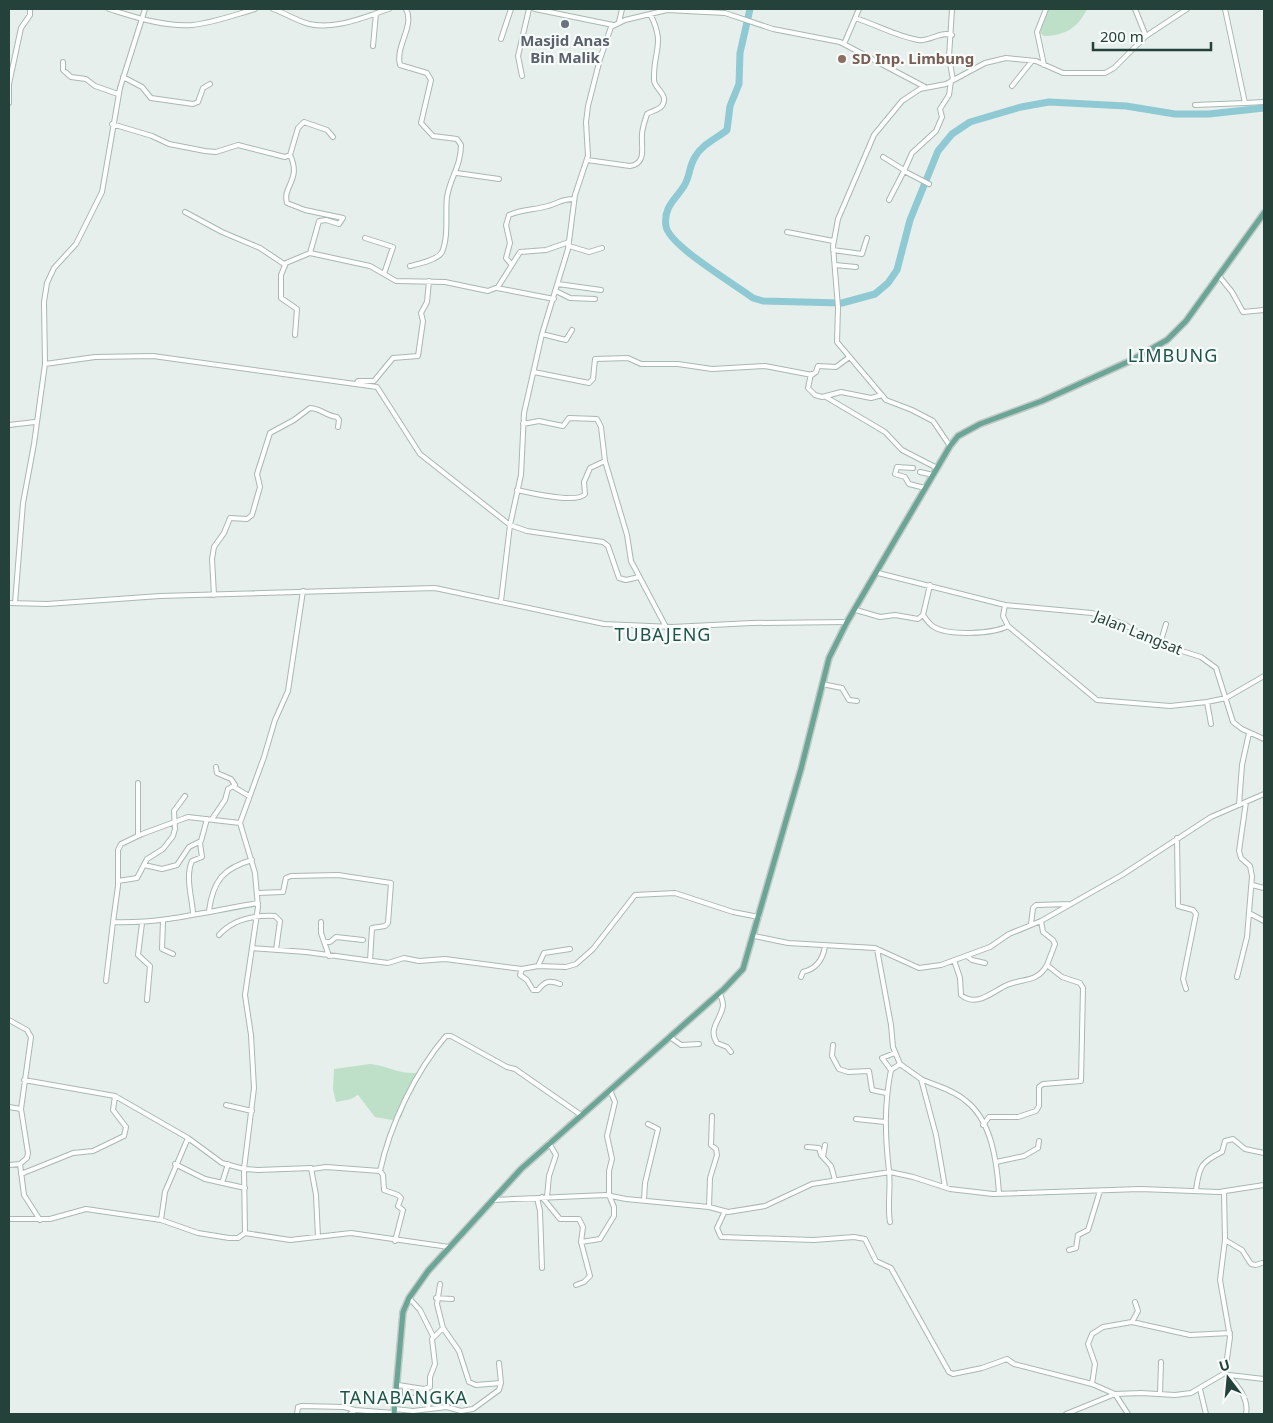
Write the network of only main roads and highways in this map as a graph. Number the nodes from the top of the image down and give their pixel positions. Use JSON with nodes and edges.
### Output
{"nodes":[{"id":1,"x":1264,"y":213,"type":"edge"},
{"id":2,"x":394,"y":1412,"type":"edge"}],
"edges":[{"from":1,"to":2,"type":"main road"}]}
